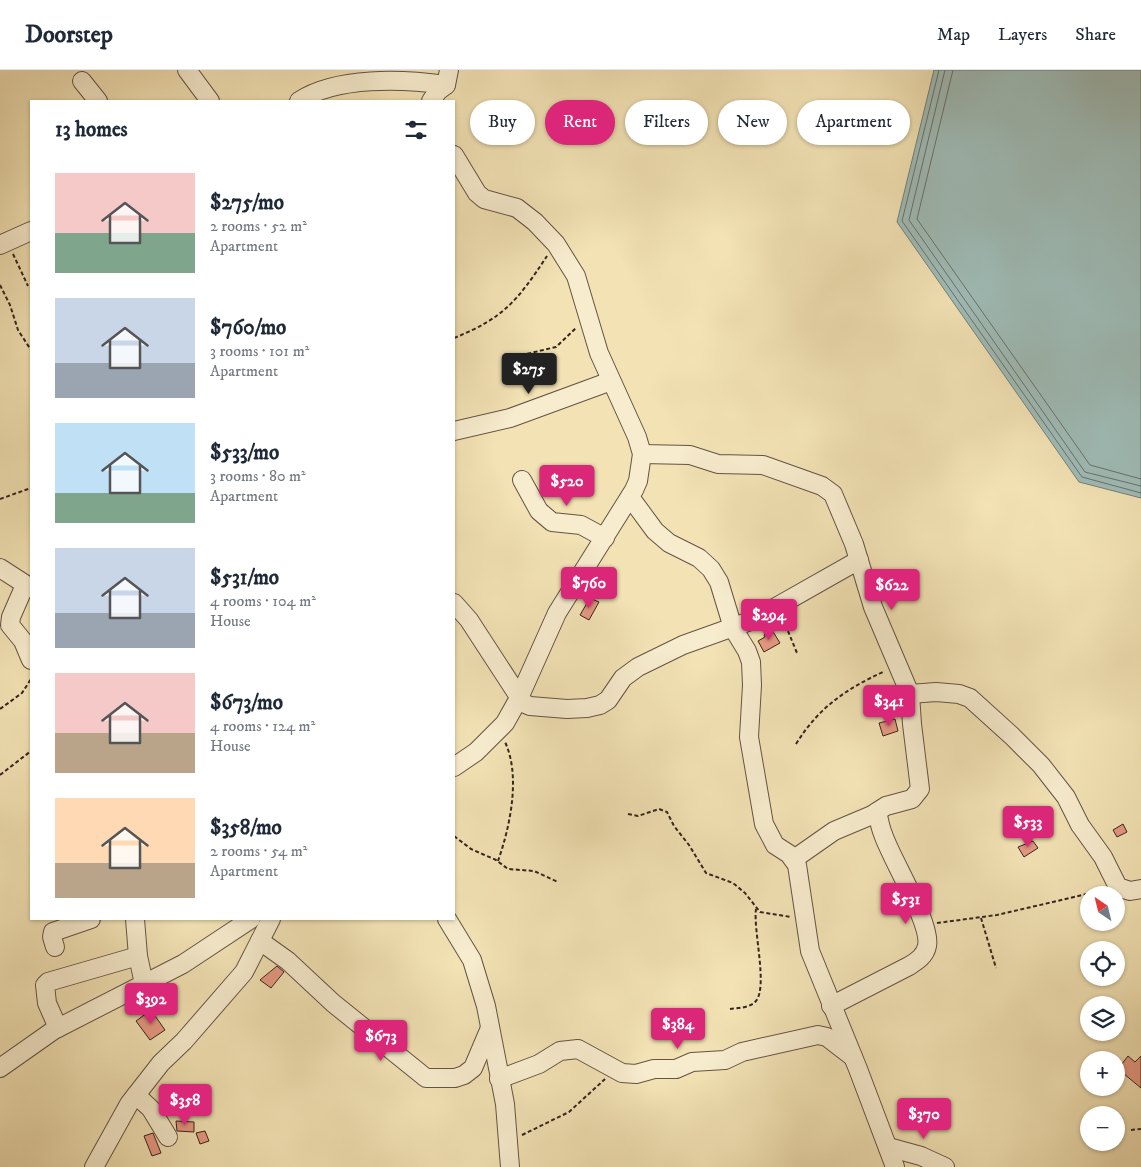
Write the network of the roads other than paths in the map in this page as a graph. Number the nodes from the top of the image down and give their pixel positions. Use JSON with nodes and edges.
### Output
{"nodes":[{"id":1,"x":188,"y":70,"type":"edge"},
{"id":2,"x":447,"y":77,"type":"edge"},
{"id":3,"x":82,"y":80,"type":"dead end"},
{"id":4,"x":97,"y":100,"type":"edge"},
{"id":5,"x":209,"y":100,"type":"edge"},
{"id":6,"x":302,"y":100,"type":"edge"},
{"id":7,"x":432,"y":100,"type":"edge"},
{"id":8,"x":456,"y":162,"type":"edge"},
{"id":9,"x":30,"y":231,"type":"edge"},
{"id":10,"x":4,"y":244,"type":"edge"},
{"id":11,"x":611,"y":381,"type":"junction"},
{"id":12,"x":455,"y":431,"type":"edge"},
{"id":13,"x":642,"y":454,"type":"junction"},
{"id":14,"x":522,"y":480,"type":"dead end"},
{"id":15,"x":630,"y":497,"type":"junction"},
{"id":16,"x":605,"y":538,"type":"junction"},
{"id":17,"x":859,"y":560,"type":"junction"},
{"id":18,"x":0,"y":568,"type":"edge"},
{"id":19,"x":28,"y":587,"type":"edge"},
{"id":20,"x":455,"y":604,"type":"edge"},
{"id":21,"x":733,"y":628,"type":"junction"},
{"id":22,"x":30,"y":658,"type":"edge"},
{"id":23,"x":910,"y":694,"type":"junction"},
{"id":24,"x":519,"y":698,"type":"junction"},
{"id":25,"x":455,"y":766,"type":"edge"},
{"id":26,"x":877,"y":812,"type":"junction"},
{"id":27,"x":794,"y":859,"type":"junction"},
{"id":28,"x":1141,"y":889,"type":"edge"},
{"id":29,"x":87,"y":920,"type":"edge"},
{"id":30,"x":135,"y":920,"type":"edge"},
{"id":31,"x":249,"y":920,"type":"edge"},
{"id":32,"x":270,"y":920,"type":"edge"},
{"id":33,"x":448,"y":920,"type":"edge"},
{"id":34,"x":260,"y":941,"type":"junction"},
{"id":35,"x":55,"y":947,"type":"dead end"},
{"id":36,"x":138,"y":956,"type":"junction"},
{"id":37,"x":144,"y":984,"type":"junction"},
{"id":38,"x":831,"y":1006,"type":"junction"},
{"id":39,"x":58,"y":1028,"type":"junction"},
{"id":40,"x":490,"y":1028,"type":"junction"},
{"id":41,"x":854,"y":1057,"type":"junction"},
{"id":42,"x":0,"y":1068,"type":"edge"},
{"id":43,"x":499,"y":1079,"type":"junction"},
{"id":44,"x":136,"y":1095,"type":"junction"},
{"id":45,"x":168,"y":1137,"type":"dead end"},
{"id":46,"x":888,"y":1147,"type":"junction"},
{"id":47,"x":94,"y":1167,"type":"edge"},
{"id":48,"x":510,"y":1167,"type":"edge"},
{"id":49,"x":895,"y":1167,"type":"edge"},
{"id":50,"x":945,"y":1167,"type":"edge"}],
"edges":[{"from":1,"to":5,"type":"street"},
{"from":2,"to":6,"type":"street"},
{"from":2,"to":7,"type":"street"},
{"from":3,"to":4,"type":"street"},
{"from":8,"to":11,"type":"street"},
{"from":9,"to":10,"type":"street"},
{"from":11,"to":12,"type":"street"},
{"from":11,"to":13,"type":"street"},
{"from":13,"to":15,"type":"street"},
{"from":13,"to":17,"type":"street"},
{"from":14,"to":16,"type":"street"},
{"from":15,"to":16,"type":"street"},
{"from":15,"to":21,"type":"street"},
{"from":16,"to":24,"type":"street"},
{"from":17,"to":21,"type":"street"},
{"from":17,"to":23,"type":"street"},
{"from":18,"to":19,"type":"street"},
{"from":19,"to":22,"type":"street"},
{"from":20,"to":24,"type":"street"},
{"from":21,"to":24,"type":"street"},
{"from":21,"to":27,"type":"street"},
{"from":23,"to":26,"type":"street"},
{"from":23,"to":28,"type":"street"},
{"from":24,"to":25,"type":"street"},
{"from":26,"to":27,"type":"street"},
{"from":26,"to":38,"type":"street"},
{"from":27,"to":38,"type":"street"},
{"from":29,"to":35,"type":"street"},
{"from":30,"to":36,"type":"street"},
{"from":31,"to":37,"type":"street"},
{"from":32,"to":34,"type":"street"},
{"from":33,"to":40,"type":"street"},
{"from":34,"to":40,"type":"street"},
{"from":34,"to":44,"type":"street"},
{"from":36,"to":37,"type":"street"},
{"from":36,"to":39,"type":"street"},
{"from":37,"to":39,"type":"street"},
{"from":38,"to":41,"type":"street"},
{"from":39,"to":42,"type":"street"},
{"from":40,"to":43,"type":"street"},
{"from":41,"to":43,"type":"street"},
{"from":41,"to":46,"type":"street"},
{"from":43,"to":48,"type":"street"},
{"from":44,"to":45,"type":"street"},
{"from":44,"to":47,"type":"street"},
{"from":46,"to":49,"type":"street"},
{"from":46,"to":50,"type":"street"}]}
